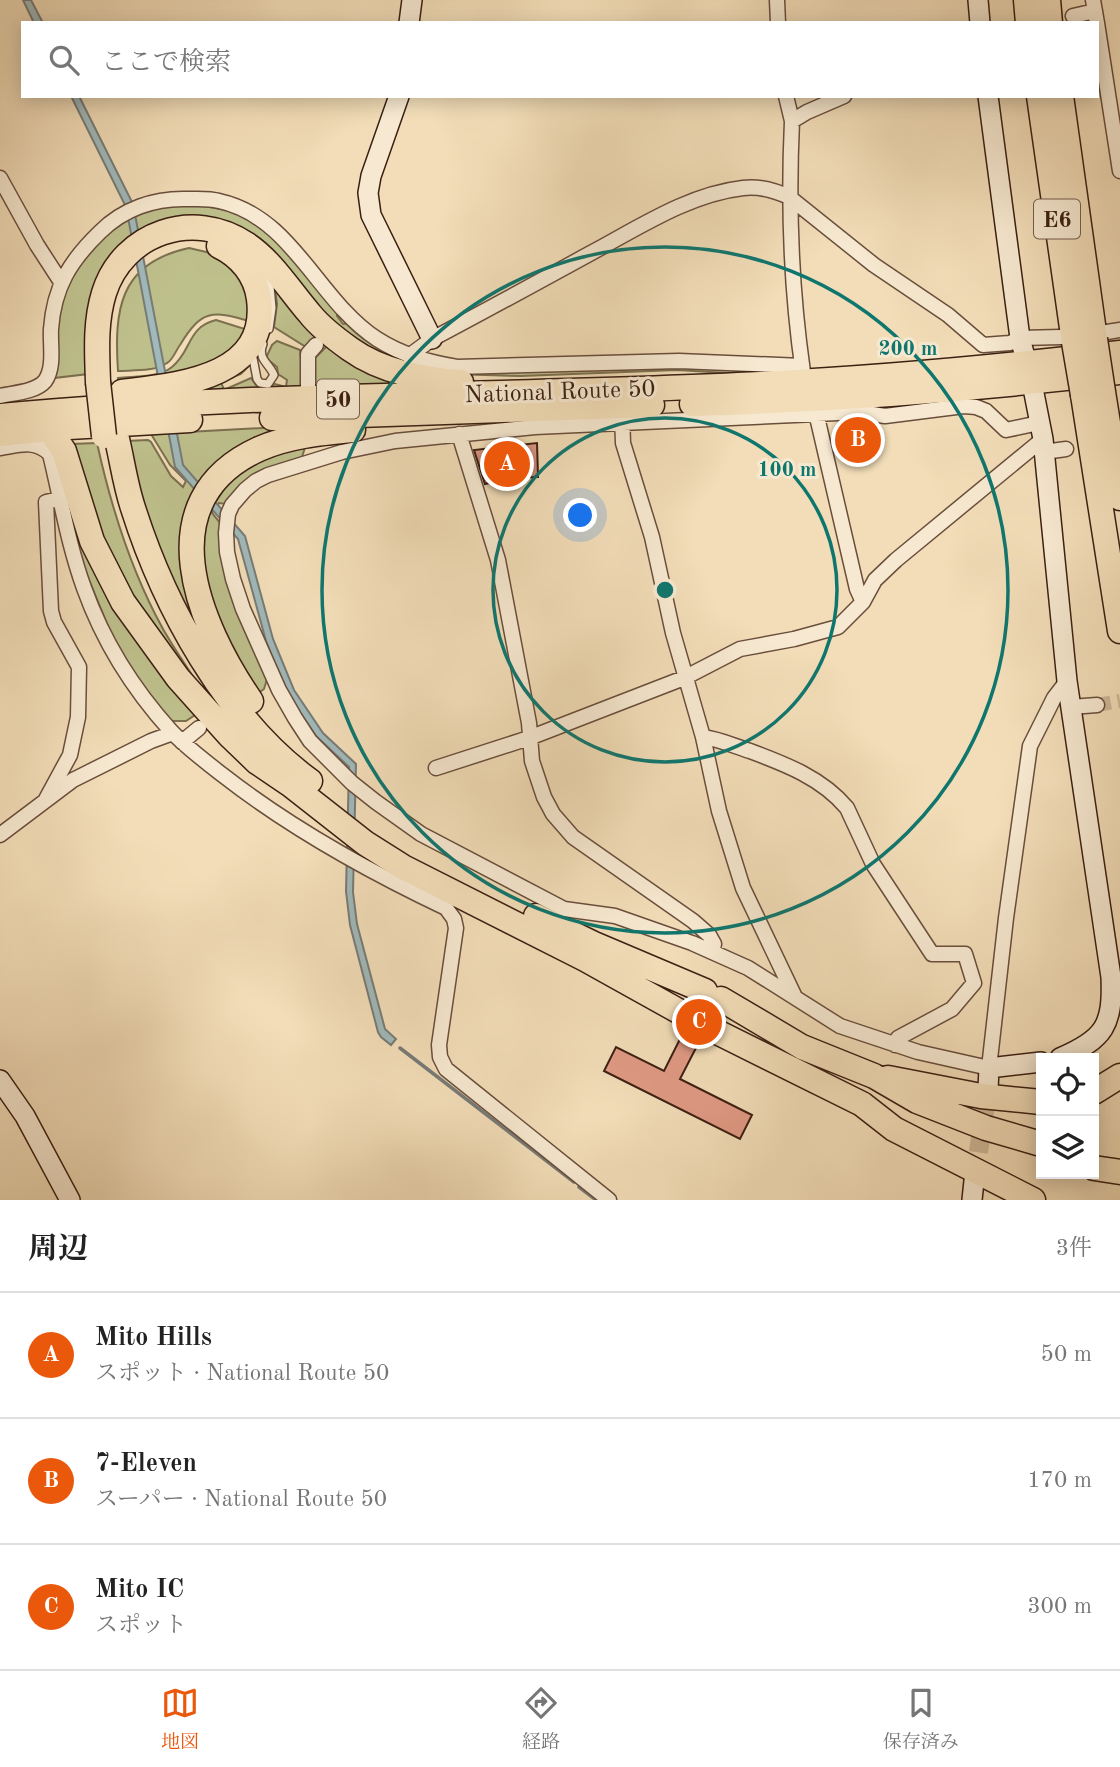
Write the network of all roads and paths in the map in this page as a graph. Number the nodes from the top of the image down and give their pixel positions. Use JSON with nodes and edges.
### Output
{"nodes":[{"id":1,"x":412,"y":0,"type":"edge"},
{"id":2,"x":777,"y":0,"type":"edge"},
{"id":3,"x":978,"y":0,"type":"edge"},
{"id":4,"x":1026,"y":0,"type":"edge"},
{"id":5,"x":1048,"y":0,"type":"edge"},
{"id":6,"x":1096,"y":14,"type":"edge"},
{"id":7,"x":1062,"y":19,"type":"edge"},
{"id":8,"x":409,"y":21,"type":"edge"},
{"id":9,"x":778,"y":21,"type":"edge"},
{"id":10,"x":980,"y":21,"type":"edge"},
{"id":11,"x":1028,"y":21,"type":"edge"},
{"id":12,"x":1099,"y":34,"type":"edge"},
{"id":13,"x":398,"y":98,"type":"edge"},
{"id":14,"x":786,"y":98,"type":"edge"},
{"id":15,"x":839,"y":98,"type":"edge"},
{"id":16,"x":988,"y":98,"type":"edge"},
{"id":17,"x":1039,"y":98,"type":"edge"},
{"id":18,"x":1061,"y":98,"type":"edge"},
{"id":19,"x":792,"y":121,"type":"junction"},
{"id":20,"x":1120,"y":172,"type":"edge"},
{"id":21,"x":0,"y":178,"type":"edge"},
{"id":22,"x":789,"y":197,"type":"junction"},
{"id":23,"x":268,"y":264,"type":"junction"},
{"id":24,"x":61,"y":282,"type":"junction"},
{"id":25,"x":1092,"y":336,"type":"edge"},
{"id":26,"x":1020,"y":338,"type":"junction"},
{"id":27,"x":432,"y":339,"type":"junction"},
{"id":28,"x":249,"y":345,"type":"junction"},
{"id":29,"x":316,"y":345,"type":"dead end"},
{"id":30,"x":1120,"y":353,"type":"edge"},
{"id":31,"x":410,"y":356,"type":"junction"},
{"id":32,"x":1120,"y":372,"type":"edge"},
{"id":33,"x":1030,"y":374,"type":"junction"},
{"id":34,"x":104,"y":382,"type":"junction"},
{"id":35,"x":676,"y":387,"type":"junction"},
{"id":36,"x":308,"y":388,"type":"dead end"},
{"id":37,"x":809,"y":390,"type":"junction"},
{"id":38,"x":1093,"y":394,"type":"junction"},
{"id":39,"x":0,"y":396,"type":"edge"},
{"id":40,"x":513,"y":410,"type":"junction"},
{"id":41,"x":0,"y":414,"type":"edge"},
{"id":42,"x":622,"y":415,"type":"junction"},
{"id":43,"x":49,"y":429,"type":"junction"},
{"id":44,"x":0,"y":433,"type":"edge"},
{"id":45,"x":459,"y":434,"type":"junction"},
{"id":46,"x":110,"y":435,"type":"junction"},
{"id":47,"x":1042,"y":438,"type":"junction"},
{"id":48,"x":309,"y":443,"type":"dead end"},
{"id":49,"x":0,"y":448,"type":"edge"},
{"id":50,"x":1066,"y":449,"type":"dead end"},
{"id":51,"x":310,"y":460,"type":"junction"},
{"id":52,"x":1120,"y":498,"type":"edge"},
{"id":53,"x":59,"y":499,"type":"junction"},
{"id":54,"x":863,"y":602,"type":"junction"},
{"id":55,"x":1120,"y":631,"type":"edge"},
{"id":56,"x":684,"y":678,"type":"junction"},
{"id":57,"x":1067,"y":681,"type":"junction"},
{"id":58,"x":279,"y":690,"type":"junction"},
{"id":59,"x":262,"y":700,"type":"dead end"},
{"id":60,"x":1097,"y":705,"type":"tunnel mouth"},
{"id":61,"x":1071,"y":707,"type":"junction"},
{"id":62,"x":199,"y":728,"type":"dead end"},
{"id":63,"x":177,"y":737,"type":"junction"},
{"id":64,"x":703,"y":737,"type":"junction"},
{"id":65,"x":529,"y":738,"type":"junction"},
{"id":66,"x":436,"y":768,"type":"dead end"},
{"id":67,"x":291,"y":785,"type":"junction"},
{"id":68,"x":318,"y":786,"type":"junction"},
{"id":69,"x":45,"y":801,"type":"junction"},
{"id":70,"x":0,"y":835,"type":"edge"},
{"id":71,"x":712,"y":952,"type":"junction"},
{"id":72,"x":794,"y":995,"type":"junction"},
{"id":73,"x":1116,"y":1005,"type":"edge"},
{"id":74,"x":895,"y":1045,"type":"junction"},
{"id":75,"x":1072,"y":1053,"type":"edge"},
{"id":76,"x":1036,"y":1063,"type":"edge"},
{"id":77,"x":989,"y":1068,"type":"junction"},
{"id":78,"x":874,"y":1076,"type":"junction"},
{"id":79,"x":1120,"y":1076,"type":"edge"},
{"id":80,"x":0,"y":1080,"type":"edge"},
{"id":81,"x":988,"y":1088,"type":"tunnel mouth"},
{"id":82,"x":1099,"y":1090,"type":"edge"},
{"id":83,"x":1036,"y":1102,"type":"edge"},
{"id":84,"x":862,"y":1104,"type":"junction"},
{"id":85,"x":1036,"y":1142,"type":"edge"},
{"id":86,"x":1036,"y":1156,"type":"edge"},
{"id":87,"x":1099,"y":1157,"type":"edge"},
{"id":88,"x":1120,"y":1160,"type":"edge"},
{"id":89,"x":1099,"y":1169,"type":"edge"},
{"id":90,"x":1120,"y":1172,"type":"edge"},
{"id":91,"x":70,"y":1200,"type":"edge"},
{"id":92,"x":610,"y":1200,"type":"edge"},
{"id":93,"x":1032,"y":1200,"type":"edge"}],
"edges":[{"from":1,"to":8,"type":"street"},
{"from":2,"to":9,"type":"street"},
{"from":3,"to":10,"type":"street"},
{"from":4,"to":11,"type":"highway"},
{"from":5,"to":7,"type":"highway"},
{"from":6,"to":7,"type":"street"},
{"from":12,"to":20,"type":"street"},
{"from":13,"to":27,"type":"street"},
{"from":14,"to":19,"type":"street"},
{"from":15,"to":19,"type":"street"},
{"from":16,"to":26,"type":"street"},
{"from":17,"to":25,"type":"highway","number":"E6"},
{"from":18,"to":25,"type":"highway","number":"E6"},
{"from":19,"to":22,"type":"street"},
{"from":21,"to":24,"type":"street"},
{"from":22,"to":26,"type":"street"},
{"from":22,"to":27,"type":"street"},
{"from":22,"to":37,"type":"street"},
{"from":23,"to":28,"type":"lane"},
{"from":23,"to":34,"type":"highway"},
{"from":23,"to":35,"type":"highway"},
{"from":24,"to":31,"type":"street"},
{"from":24,"to":39,"type":"street"},
{"from":25,"to":26,"type":"street"},
{"from":25,"to":38,"type":"highway","number":"E6","bridge":true},
{"from":26,"to":33,"type":"street"},
{"from":27,"to":31,"type":"street"},
{"from":28,"to":34,"type":"highway"},
{"from":28,"to":41,"type":"highway"},
{"from":29,"to":36,"type":"street"},
{"from":30,"to":33,"type":"highway","name":"National Route 50","number":"50"},
{"from":31,"to":37,"type":"street"},
{"from":32,"to":33,"type":"highway","name":"National Route 50","number":"50"},
{"from":33,"to":37,"type":"highway","name":"National Route 50","number":"50"},
{"from":33,"to":47,"type":"street"},
{"from":34,"to":46,"type":"highway"},
{"from":35,"to":37,"type":"highway","name":"National Route 50","number":"50"},
{"from":35,"to":41,"type":"highway","name":"National Route 50","number":"50"},
{"from":37,"to":42,"type":"highway","name":"National Route 50","number":"50"},
{"from":37,"to":47,"type":"street"},
{"from":37,"to":54,"type":"street"},
{"from":38,"to":52,"type":"highway","number":"E6"},
{"from":38,"to":55,"type":"highway","number":"E6"},
{"from":40,"to":42,"type":"highway","name":"National Route 50","number":"50"},
{"from":40,"to":43,"type":"highway","name":"National Route 50","number":"50"},
{"from":40,"to":68,"type":"highway"},
{"from":42,"to":45,"type":"street"},
{"from":42,"to":56,"type":"street"},
{"from":43,"to":44,"type":"highway","name":"National Route 50","number":"50"},
{"from":43,"to":67,"type":"highway"},
{"from":45,"to":51,"type":"street"},
{"from":45,"to":65,"type":"street"},
{"from":46,"to":67,"type":"highway"},
{"from":46,"to":68,"type":"highway"},
{"from":47,"to":50,"type":"street"},
{"from":47,"to":54,"type":"street"},
{"from":47,"to":57,"type":"street"},
{"from":48,"to":51,"type":"street"},
{"from":49,"to":53,"type":"street"},
{"from":51,"to":58,"type":"street"},
{"from":53,"to":63,"type":"street"},
{"from":53,"to":69,"type":"street"},
{"from":54,"to":56,"type":"street"},
{"from":56,"to":64,"type":"street"},
{"from":56,"to":65,"type":"street"},
{"from":57,"to":61,"type":"street"},
{"from":57,"to":77,"type":"street"},
{"from":58,"to":59,"type":"street"},
{"from":58,"to":71,"type":"street"},
{"from":60,"to":61,"type":"street"},
{"from":61,"to":73,"type":"street"},
{"from":62,"to":63,"type":"street"},
{"from":63,"to":69,"type":"street"},
{"from":63,"to":92,"type":"street"},
{"from":64,"to":72,"type":"street"},
{"from":64,"to":74,"type":"street"},
{"from":65,"to":66,"type":"street"},
{"from":65,"to":71,"type":"street"},
{"from":67,"to":84,"type":"highway"},
{"from":68,"to":78,"type":"highway"},
{"from":69,"to":70,"type":"street"},
{"from":71,"to":72,"type":"street"},
{"from":72,"to":74,"type":"street"},
{"from":73,"to":75,"type":"street"},
{"from":74,"to":77,"type":"street"},
{"from":76,"to":77,"type":"street"},
{"from":77,"to":81,"type":"street"},
{"from":78,"to":83,"type":"highway"},
{"from":78,"to":85,"type":"highway"},
{"from":79,"to":82,"type":"highway"},
{"from":80,"to":91,"type":"street"},
{"from":84,"to":86,"type":"highway"},
{"from":84,"to":93,"type":"highway"},
{"from":87,"to":88,"type":"highway"},
{"from":89,"to":90,"type":"highway"}]}
